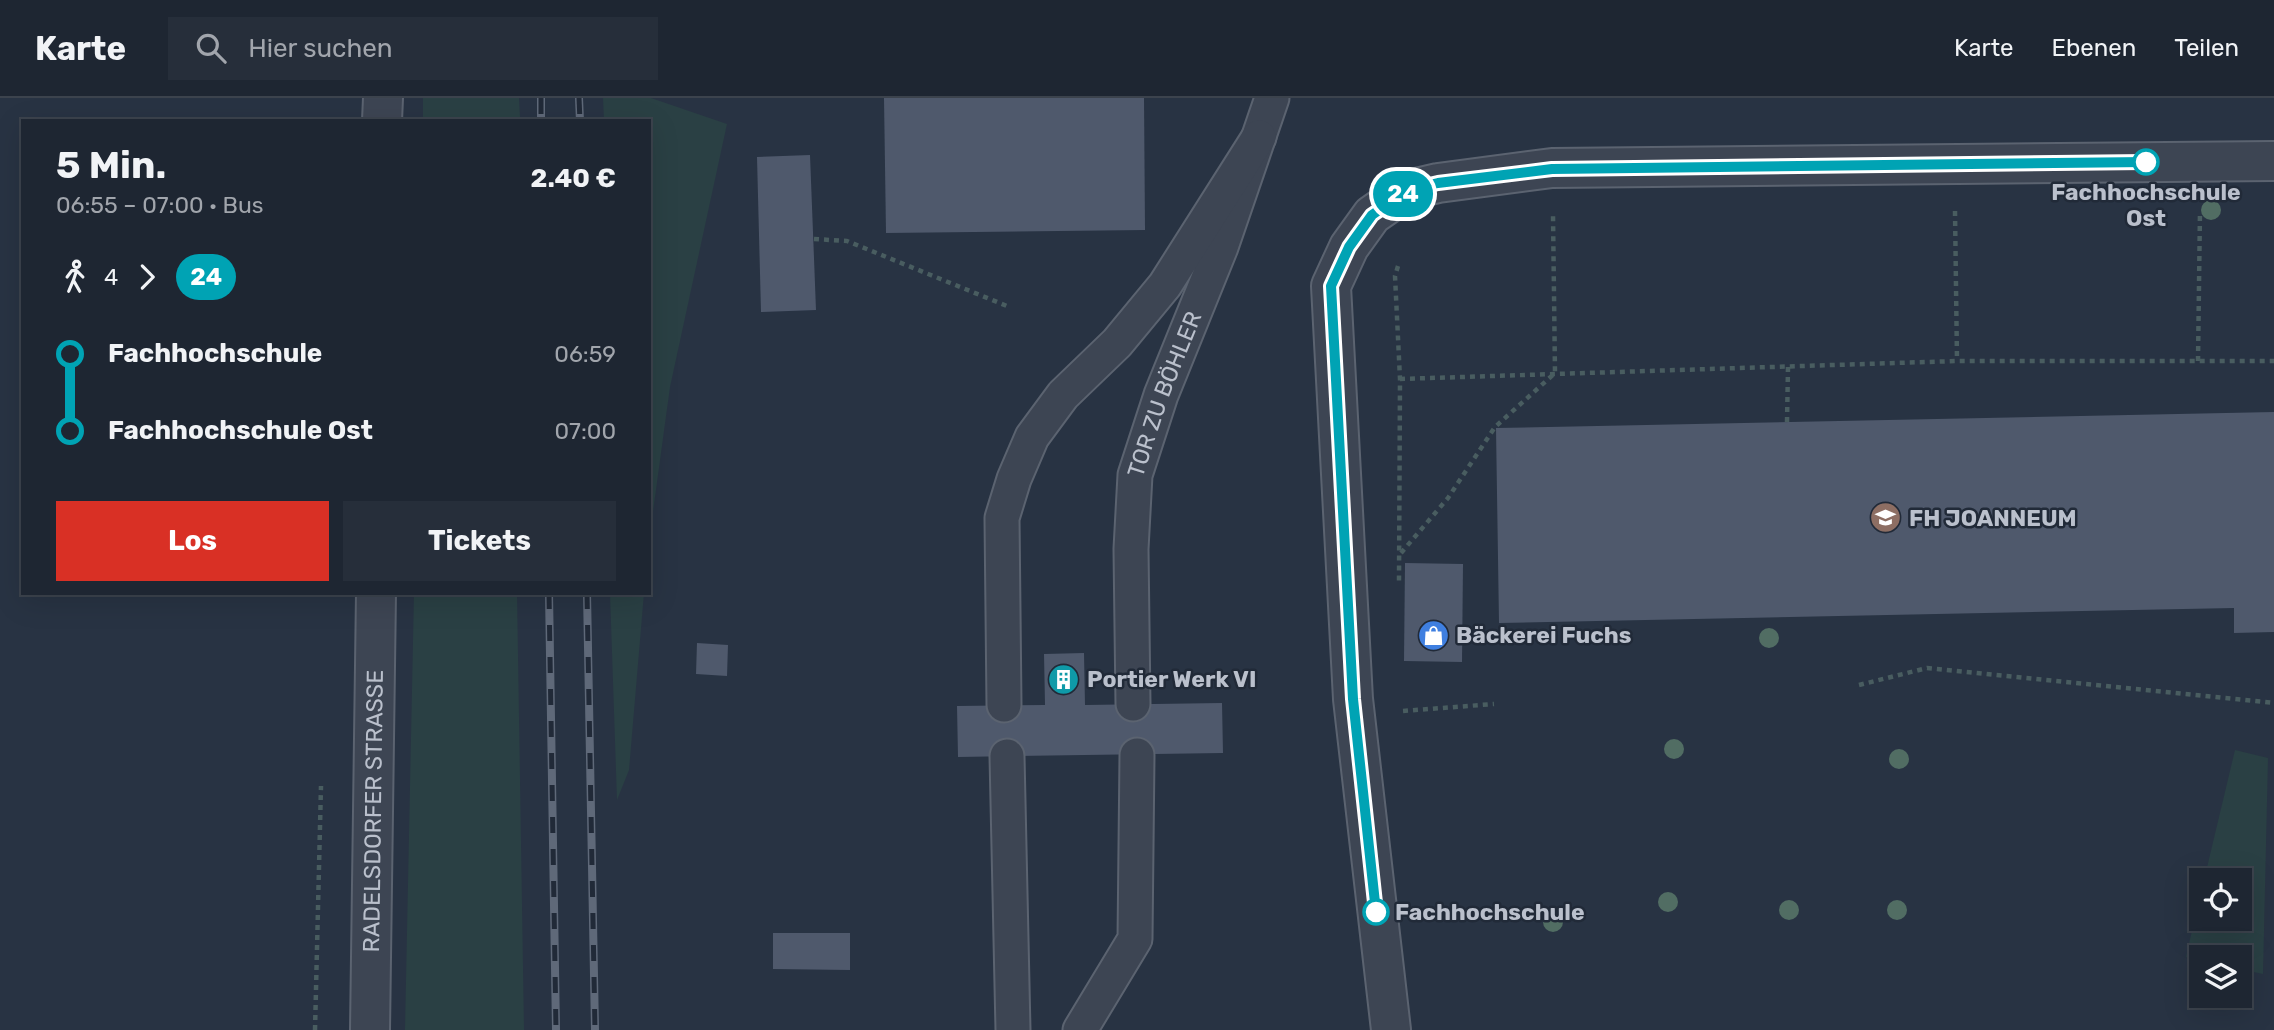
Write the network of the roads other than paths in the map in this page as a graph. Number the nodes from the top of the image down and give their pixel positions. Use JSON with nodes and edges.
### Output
{"nodes":[{"id":1,"x":383,"y":98,"type":"edge"},
{"id":2,"x":1272,"y":98,"type":"edge"},
{"id":3,"x":382,"y":119,"type":"edge"},
{"id":4,"x":1259,"y":136,"type":"junction"},
{"id":5,"x":2274,"y":162,"type":"edge"},
{"id":6,"x":376,"y":595,"type":"edge"},
{"id":7,"x":1133,"y":704,"type":"dead end"},
{"id":8,"x":1004,"y":705,"type":"dead end"},
{"id":9,"x":1138,"y":755,"type":"dead end"},
{"id":10,"x":1007,"y":757,"type":"dead end"},
{"id":11,"x":370,"y":1030,"type":"edge"},
{"id":12,"x":1013,"y":1030,"type":"edge"},
{"id":13,"x":1080,"y":1030,"type":"edge"},
{"id":14,"x":1391,"y":1030,"type":"edge"}],
"edges":[{"from":1,"to":3,"type":"street"},
{"from":2,"to":4,"type":"lane","name":"TOR ZU BÖHLER"},
{"from":4,"to":7,"type":"lane","name":"TOR ZU BÖHLER"},
{"from":4,"to":8,"type":"lane"},
{"from":5,"to":14,"type":"street"},
{"from":6,"to":11,"type":"street","name":"RADELSDORFER STRASSE"},
{"from":9,"to":13,"type":"lane"},
{"from":10,"to":12,"type":"lane"}]}
